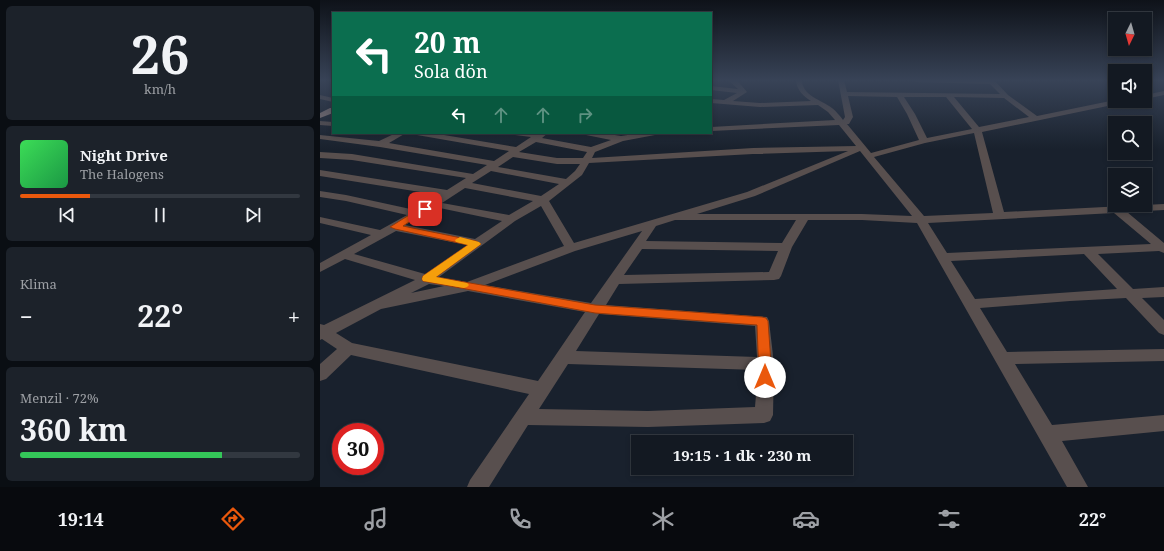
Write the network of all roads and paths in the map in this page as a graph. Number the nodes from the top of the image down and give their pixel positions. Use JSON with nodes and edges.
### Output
{"nodes":[{"id":1,"x":331,"y":103,"type":"edge"},
{"id":2,"x":724,"y":103,"type":"joint"},
{"id":3,"x":819,"y":103,"type":"joint"},
{"id":4,"x":846,"y":103,"type":"edge"},
{"id":5,"x":904,"y":103,"type":"edge"},
{"id":6,"x":954,"y":103,"type":"edge"},
{"id":7,"x":1015,"y":103,"type":"edge"},
{"id":8,"x":1108,"y":104,"type":"edge"},
{"id":9,"x":712,"y":106,"type":"edge"},
{"id":10,"x":320,"y":108,"type":"edge"},
{"id":11,"x":332,"y":110,"type":"edge"},
{"id":12,"x":320,"y":116,"type":"edge"},
{"id":13,"x":1035,"y":118,"type":"junction"},
{"id":14,"x":320,"y":123,"type":"edge"},
{"id":15,"x":841,"y":123,"type":"junction"},
{"id":16,"x":332,"y":124,"type":"edge"},
{"id":17,"x":712,"y":129,"type":"edge"},
{"id":18,"x":978,"y":130,"type":"junction"},
{"id":19,"x":400,"y":134,"type":"edge"},
{"id":20,"x":422,"y":134,"type":"edge"},
{"id":21,"x":523,"y":134,"type":"edge"},
{"id":22,"x":594,"y":134,"type":"edge"},
{"id":23,"x":637,"y":134,"type":"edge"},
{"id":24,"x":539,"y":136,"type":"edge"},
{"id":25,"x":320,"y":137,"type":"edge"},
{"id":26,"x":621,"y":139,"type":"junction"},
{"id":27,"x":924,"y":141,"type":"junction"},
{"id":28,"x":380,"y":144,"type":"junction"},
{"id":29,"x":592,"y":150,"type":"junction"},
{"id":30,"x":515,"y":152,"type":"junction"},
{"id":31,"x":866,"y":152,"type":"junction"},
{"id":32,"x":320,"y":155,"type":"edge"},
{"id":33,"x":352,"y":157,"type":"junction"},
{"id":34,"x":585,"y":161,"type":"junction"},
{"id":35,"x":493,"y":166,"type":"junction"},
{"id":36,"x":320,"y":173,"type":"edge"},
{"id":37,"x":475,"y":178,"type":"junction"},
{"id":38,"x":568,"y":182,"type":"junction"},
{"id":39,"x":465,"y":185,"type":"junction"},
{"id":40,"x":320,"y":194,"type":"edge"},
{"id":41,"x":450,"y":194,"type":"junction"},
{"id":42,"x":543,"y":200,"type":"junction"},
{"id":43,"x":433,"y":204,"type":"junction"},
{"id":44,"x":1164,"y":207,"type":"edge"},
{"id":45,"x":1152,"y":208,"type":"edge"},
{"id":46,"x":1108,"y":209,"type":"edge"},
{"id":47,"x":1120,"y":212,"type":"edge"},
{"id":48,"x":417,"y":214,"type":"junction"},
{"id":49,"x":999,"y":215,"type":"junction"},
{"id":50,"x":675,"y":217,"type":"junction"},
{"id":51,"x":804,"y":217,"type":"junction"},
{"id":52,"x":511,"y":219,"type":"junction"},
{"id":53,"x":320,"y":220,"type":"edge"},
{"id":54,"x":921,"y":220,"type":"junction"},
{"id":55,"x":651,"y":225,"type":"junction"},
{"id":56,"x":395,"y":227,"type":"junction"},
{"id":57,"x":382,"y":234,"type":"junction"},
{"id":58,"x":476,"y":244,"type":"junction"},
{"id":59,"x":1161,"y":244,"type":"edge"},
{"id":60,"x":638,"y":245,"type":"junction"},
{"id":61,"x":786,"y":247,"type":"junction"},
{"id":62,"x":571,"y":248,"type":"junction"},
{"id":63,"x":1088,"y":250,"type":"junction"},
{"id":64,"x":344,"y":255,"type":"junction"},
{"id":65,"x":944,"y":257,"type":"junction"},
{"id":66,"x":320,"y":268,"type":"edge"},
{"id":67,"x":427,"y":279,"type":"junction"},
{"id":68,"x":615,"y":280,"type":"junction"},
{"id":69,"x":469,"y":286,"type":"junction"},
{"id":70,"x":1164,"y":292,"type":"edge"},
{"id":71,"x":1131,"y":293,"type":"junction"},
{"id":72,"x":972,"y":304,"type":"junction"},
{"id":73,"x":375,"y":305,"type":"junction"},
{"id":74,"x":595,"y":309,"type":"junction"},
{"id":75,"x":1164,"y":329,"type":"edge"},
{"id":76,"x":322,"y":332,"type":"edge"},
{"id":77,"x":348,"y":348,"type":"junction"},
{"id":78,"x":1164,"y":355,"type":"edge"},
{"id":79,"x":563,"y":357,"type":"junction"},
{"id":80,"x":1003,"y":358,"type":"junction"},
{"id":81,"x":766,"y":364,"type":"junction"},
{"id":82,"x":320,"y":374,"type":"edge"},
{"id":83,"x":542,"y":389,"type":"junction"},
{"id":84,"x":523,"y":417,"type":"junction"},
{"id":85,"x":1164,"y":423,"type":"edge"},
{"id":86,"x":1047,"y":434,"type":"junction"},
{"id":87,"x":480,"y":487,"type":"edge"},
{"id":88,"x":1078,"y":487,"type":"edge"}],
"edges":[{"from":1,"to":10,"type":"main road"},
{"from":2,"to":3,"type":"street"},
{"from":2,"to":9,"type":"street"},
{"from":3,"to":15,"type":"street"},
{"from":4,"to":15,"type":"street"},
{"from":5,"to":27,"type":"street"},
{"from":6,"to":18,"type":"street"},
{"from":7,"to":13,"type":"street"},
{"from":8,"to":13,"type":"street"},
{"from":11,"to":12,"type":"main road"},
{"from":13,"to":18,"type":"street"},
{"from":14,"to":16,"type":"street"},
{"from":15,"to":17,"type":"street"},
{"from":15,"to":31,"type":"street"},
{"from":18,"to":27,"type":"street"},
{"from":18,"to":49,"type":"street"},
{"from":19,"to":28,"type":"street"},
{"from":20,"to":30,"type":"street"},
{"from":21,"to":24,"type":"street"},
{"from":22,"to":26,"type":"street"},
{"from":23,"to":26,"type":"street"},
{"from":24,"to":29,"type":"street"},
{"from":24,"to":30,"type":"street"},
{"from":25,"to":28,"type":"street"},
{"from":26,"to":29,"type":"street"},
{"from":27,"to":31,"type":"street"},
{"from":28,"to":33,"type":"street"},
{"from":28,"to":35,"type":"street"},
{"from":29,"to":34,"type":"street"},
{"from":30,"to":34,"type":"street"},
{"from":30,"to":35,"type":"street"},
{"from":31,"to":34,"type":"street"},
{"from":31,"to":50,"type":"street"},
{"from":31,"to":54,"type":"street"},
{"from":32,"to":33,"type":"street"},
{"from":33,"to":36,"type":"street"},
{"from":33,"to":37,"type":"street"},
{"from":34,"to":38,"type":"street"},
{"from":35,"to":37,"type":"street"},
{"from":35,"to":38,"type":"street"},
{"from":36,"to":41,"type":"street"},
{"from":37,"to":39,"type":"street"},
{"from":38,"to":42,"type":"street"},
{"from":39,"to":41,"type":"street"},
{"from":39,"to":42,"type":"street"},
{"from":40,"to":48,"type":"street"},
{"from":41,"to":43,"type":"street"},
{"from":42,"to":52,"type":"street"},
{"from":42,"to":62,"type":"street"},
{"from":43,"to":48,"type":"street"},
{"from":43,"to":52,"type":"street"},
{"from":44,"to":45,"type":"street"},
{"from":46,"to":49,"type":"street"},
{"from":47,"to":59,"type":"street"},
{"from":48,"to":56,"type":"street"},
{"from":49,"to":54,"type":"street"},
{"from":50,"to":51,"type":"street"},
{"from":50,"to":55,"type":"street"},
{"from":51,"to":54,"type":"street"},
{"from":51,"to":61,"type":"street"},
{"from":52,"to":58,"type":"street"},
{"from":53,"to":57,"type":"street"},
{"from":54,"to":65,"type":"street"},
{"from":55,"to":60,"type":"street"},
{"from":55,"to":62,"type":"street"},
{"from":56,"to":57,"type":"street"},
{"from":56,"to":58,"type":"street"},
{"from":57,"to":64,"type":"street"},
{"from":58,"to":67,"type":"street"},
{"from":59,"to":63,"type":"street"},
{"from":60,"to":61,"type":"street"},
{"from":60,"to":68,"type":"street"},
{"from":61,"to":68,"type":"street"},
{"from":62,"to":69,"type":"street"},
{"from":63,"to":65,"type":"street"},
{"from":63,"to":71,"type":"street"},
{"from":64,"to":66,"type":"street"},
{"from":64,"to":67,"type":"street"},
{"from":65,"to":72,"type":"street"},
{"from":67,"to":69,"type":"street"},
{"from":67,"to":73,"type":"street"},
{"from":68,"to":74,"type":"street"},
{"from":69,"to":73,"type":"street"},
{"from":69,"to":74,"type":"street"},
{"from":70,"to":71,"type":"street"},
{"from":71,"to":72,"type":"street"},
{"from":71,"to":75,"type":"street"},
{"from":72,"to":80,"type":"street"},
{"from":73,"to":76,"type":"street"},
{"from":74,"to":79,"type":"street"},
{"from":74,"to":81,"type":"street"},
{"from":76,"to":77,"type":"street"},
{"from":77,"to":82,"type":"street"},
{"from":77,"to":83,"type":"street"},
{"from":78,"to":80,"type":"street"},
{"from":79,"to":81,"type":"street"},
{"from":79,"to":83,"type":"street"},
{"from":80,"to":86,"type":"street"},
{"from":81,"to":84,"type":"street"},
{"from":83,"to":84,"type":"street"},
{"from":84,"to":87,"type":"street"},
{"from":85,"to":86,"type":"street"},
{"from":86,"to":88,"type":"street"}]}
